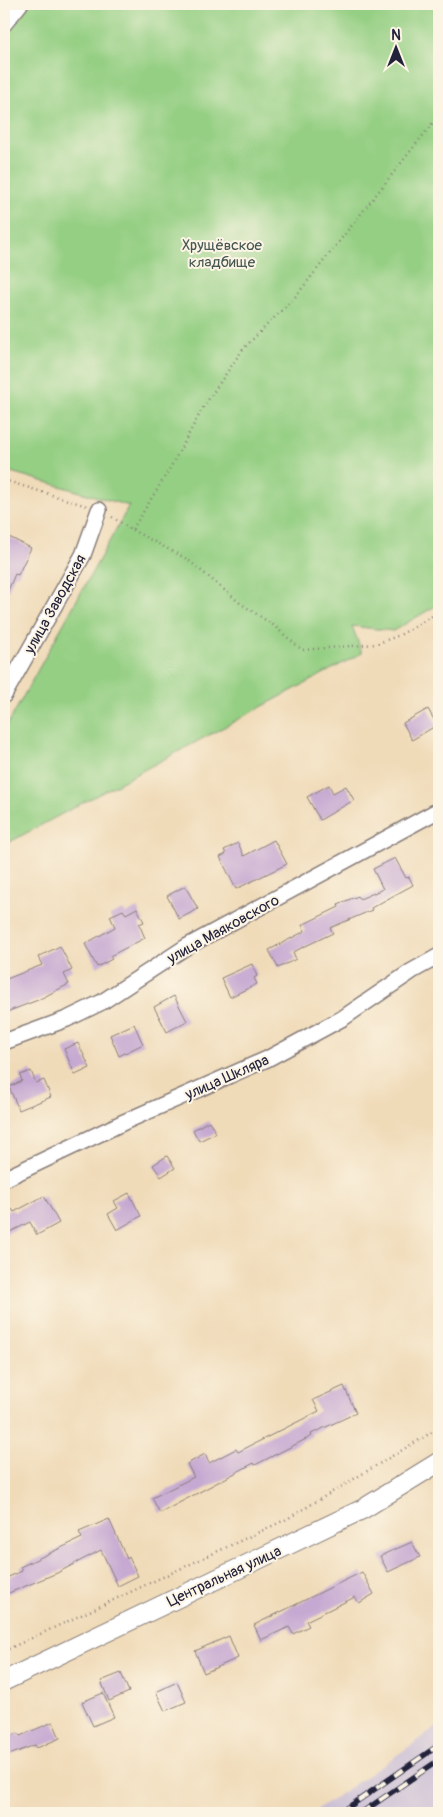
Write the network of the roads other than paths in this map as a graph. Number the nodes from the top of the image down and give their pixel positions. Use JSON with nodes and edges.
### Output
{"nodes":[{"id":1,"x":20,"y":4,"type":"edge"},
{"id":2,"x":4,"y":24,"type":"edge"},
{"id":3,"x":99,"y":510,"type":"road end"},
{"id":4,"x":4,"y":695,"type":"edge"},
{"id":5,"x":439,"y":810,"type":"edge"},
{"id":6,"x":439,"y":956,"type":"edge"},
{"id":7,"x":4,"y":1042,"type":"edge"},
{"id":8,"x":4,"y":1178,"type":"edge"},
{"id":9,"x":439,"y":1462,"type":"edge"},
{"id":10,"x":4,"y":1681,"type":"edge"}],
"edges":[{"from":1,"to":2,"type":"street"},
{"from":3,"to":4,"type":"street","name":"улица Заводская"},
{"from":5,"to":7,"type":"street","name":"улица Маяковского"},
{"from":6,"to":8,"type":"street","name":"улица Шкляра"},
{"from":9,"to":10,"type":"main road","name":"Центральная улица"}]}
